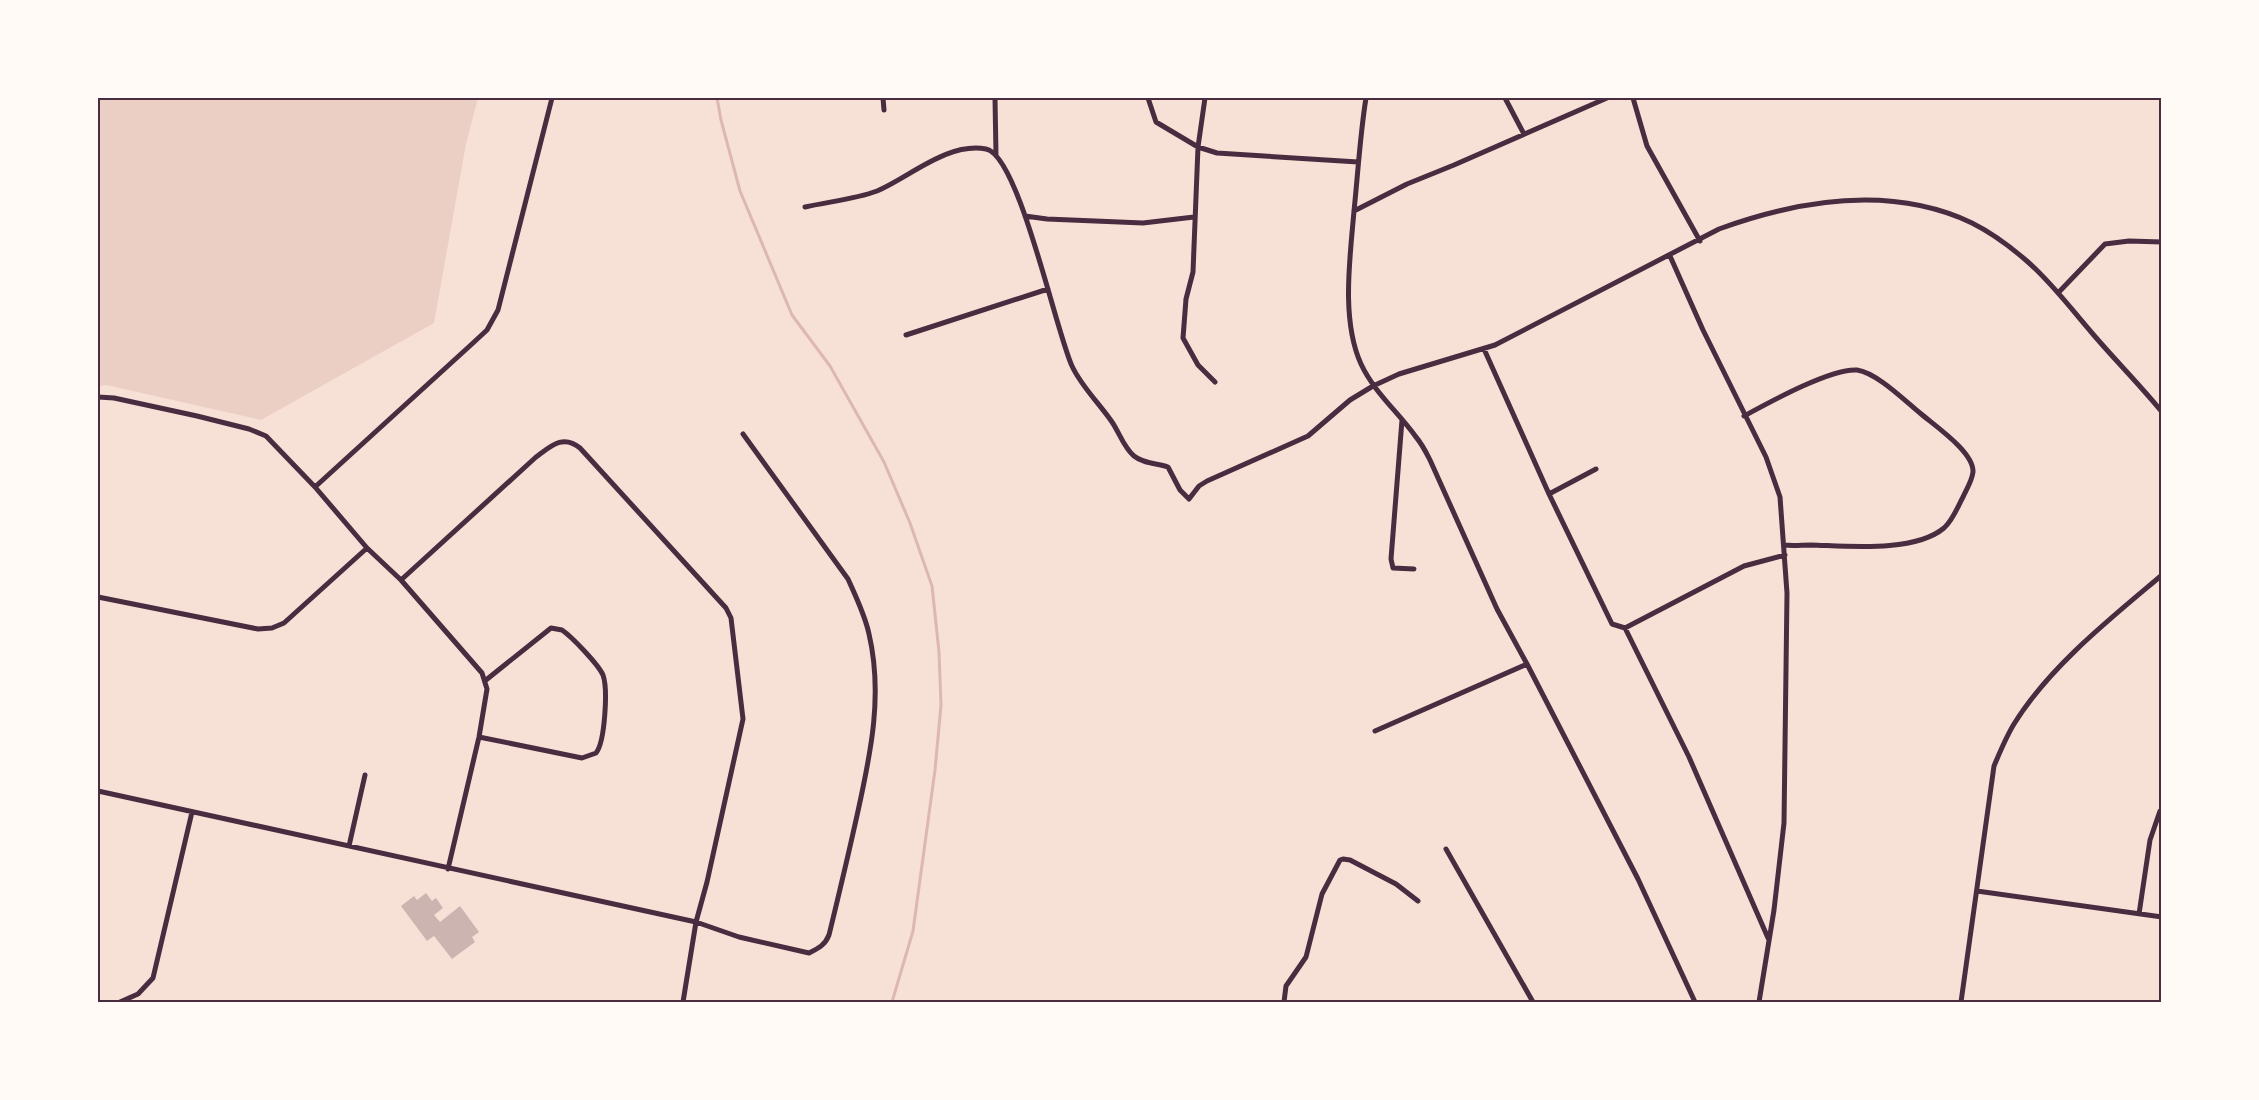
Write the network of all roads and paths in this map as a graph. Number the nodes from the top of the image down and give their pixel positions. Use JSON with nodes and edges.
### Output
{"nodes":[{"id":1,"x":552,"y":98,"type":"edge"},
{"id":2,"x":883,"y":98,"type":"edge"},
{"id":3,"x":995,"y":98,"type":"edge"},
{"id":4,"x":1148,"y":98,"type":"edge"},
{"id":5,"x":1205,"y":98,"type":"edge"},
{"id":6,"x":1366,"y":98,"type":"edge"},
{"id":7,"x":1505,"y":98,"type":"edge"},
{"id":8,"x":1607,"y":98,"type":"edge"},
{"id":9,"x":1633,"y":98,"type":"edge"},
{"id":10,"x":884,"y":110,"type":"dead end"},
{"id":11,"x":1524,"y":134,"type":"junction"},
{"id":12,"x":1198,"y":147,"type":"junction"},
{"id":13,"x":996,"y":155,"type":"junction"},
{"id":14,"x":1358,"y":162,"type":"junction"},
{"id":15,"x":806,"y":207,"type":"dead end"},
{"id":16,"x":1354,"y":211,"type":"junction"},
{"id":17,"x":1025,"y":216,"type":"junction"},
{"id":18,"x":1194,"y":217,"type":"junction"},
{"id":19,"x":1700,"y":241,"type":"junction"},
{"id":20,"x":2162,"y":242,"type":"edge"},
{"id":21,"x":1670,"y":256,"type":"junction"},
{"id":22,"x":1048,"y":289,"type":"junction"},
{"id":23,"x":2058,"y":293,"type":"junction"},
{"id":24,"x":906,"y":335,"type":"dead end"},
{"id":25,"x":1484,"y":349,"type":"junction"},
{"id":26,"x":1215,"y":382,"type":"dead end"},
{"id":27,"x":1373,"y":386,"type":"junction"},
{"id":28,"x":98,"y":397,"type":"edge"},
{"id":29,"x":2162,"y":412,"type":"edge"},
{"id":30,"x":1744,"y":416,"type":"junction"},
{"id":31,"x":1402,"y":420,"type":"junction"},
{"id":32,"x":743,"y":434,"type":"dead end"},
{"id":33,"x":1596,"y":469,"type":"dead end"},
{"id":34,"x":315,"y":487,"type":"junction"},
{"id":35,"x":1549,"y":494,"type":"junction"},
{"id":36,"x":1784,"y":545,"type":"junction"},
{"id":37,"x":367,"y":548,"type":"junction"},
{"id":38,"x":1785,"y":555,"type":"junction"},
{"id":39,"x":1414,"y":569,"type":"dead end"},
{"id":40,"x":2162,"y":575,"type":"edge"},
{"id":41,"x":401,"y":580,"type":"junction"},
{"id":42,"x":98,"y":597,"type":"edge"},
{"id":43,"x":1624,"y":628,"type":"junction"},
{"id":44,"x":1527,"y":664,"type":"junction"},
{"id":45,"x":486,"y":680,"type":"junction"},
{"id":46,"x":1375,"y":731,"type":"dead end"},
{"id":47,"x":479,"y":737,"type":"junction"},
{"id":48,"x":365,"y":775,"type":"dead end"},
{"id":49,"x":98,"y":791,"type":"edge"},
{"id":50,"x":192,"y":812,"type":"junction"},
{"id":51,"x":2160,"y":812,"type":"dead end"},
{"id":52,"x":349,"y":846,"type":"junction"},
{"id":53,"x":1446,"y":849,"type":"dead end"},
{"id":54,"x":448,"y":869,"type":"junction"},
{"id":55,"x":1977,"y":891,"type":"junction"},
{"id":56,"x":1418,"y":901,"type":"dead end"},
{"id":57,"x":2139,"y":914,"type":"junction"},
{"id":58,"x":2162,"y":917,"type":"edge"},
{"id":59,"x":696,"y":922,"type":"junction"},
{"id":60,"x":1768,"y":939,"type":"junction"},
{"id":61,"x":120,"y":1002,"type":"edge"},
{"id":62,"x":683,"y":1002,"type":"edge"},
{"id":63,"x":1284,"y":1002,"type":"edge"},
{"id":64,"x":1533,"y":1002,"type":"edge"},
{"id":65,"x":1695,"y":1002,"type":"edge"},
{"id":66,"x":1759,"y":1002,"type":"edge"},
{"id":67,"x":1961,"y":1002,"type":"edge"}],
"edges":[{"from":1,"to":34,"type":"street"},
{"from":2,"to":10,"type":"street"},
{"from":3,"to":13,"type":"street"},
{"from":4,"to":12,"type":"street"},
{"from":5,"to":12,"type":"street"},
{"from":6,"to":14,"type":"street"},
{"from":7,"to":11,"type":"street"},
{"from":8,"to":11,"type":"street"},
{"from":9,"to":19,"type":"street"},
{"from":11,"to":16,"type":"street"},
{"from":12,"to":14,"type":"street"},
{"from":12,"to":18,"type":"street"},
{"from":13,"to":15,"type":"street"},
{"from":13,"to":17,"type":"street"},
{"from":14,"to":16,"type":"street"},
{"from":16,"to":27,"type":"street"},
{"from":17,"to":18,"type":"street"},
{"from":17,"to":22,"type":"street"},
{"from":18,"to":26,"type":"street"},
{"from":19,"to":21,"type":"street"},
{"from":19,"to":23,"type":"street"},
{"from":20,"to":23,"type":"street"},
{"from":21,"to":25,"type":"street"},
{"from":21,"to":30,"type":"street"},
{"from":22,"to":24,"type":"street"},
{"from":22,"to":27,"type":"street"},
{"from":23,"to":29,"type":"street"},
{"from":25,"to":27,"type":"street"},
{"from":25,"to":35,"type":"street"},
{"from":27,"to":31,"type":"street"},
{"from":28,"to":34,"type":"street"},
{"from":30,"to":36,"type":"street"},
{"from":30,"to":36,"type":"street"},
{"from":31,"to":39,"type":"street"},
{"from":31,"to":44,"type":"street"},
{"from":32,"to":59,"type":"street"},
{"from":33,"to":35,"type":"street"},
{"from":34,"to":37,"type":"street"},
{"from":35,"to":43,"type":"street"},
{"from":36,"to":38,"type":"street"},
{"from":37,"to":41,"type":"street"},
{"from":37,"to":42,"type":"street"},
{"from":38,"to":43,"type":"street"},
{"from":38,"to":60,"type":"street"},
{"from":40,"to":55,"type":"street"},
{"from":41,"to":45,"type":"street"},
{"from":41,"to":59,"type":"street"},
{"from":43,"to":60,"type":"street"},
{"from":44,"to":46,"type":"street"},
{"from":44,"to":65,"type":"street"},
{"from":45,"to":47,"type":"street"},
{"from":45,"to":47,"type":"street"},
{"from":47,"to":54,"type":"street"},
{"from":48,"to":52,"type":"street"},
{"from":49,"to":50,"type":"street"},
{"from":50,"to":52,"type":"street"},
{"from":50,"to":61,"type":"street"},
{"from":51,"to":57,"type":"street"},
{"from":52,"to":54,"type":"street"},
{"from":53,"to":64,"type":"street"},
{"from":54,"to":59,"type":"street"},
{"from":55,"to":57,"type":"street"},
{"from":55,"to":67,"type":"street"},
{"from":56,"to":63,"type":"street"},
{"from":57,"to":58,"type":"street"},
{"from":59,"to":62,"type":"street"},
{"from":60,"to":66,"type":"street"}]}
